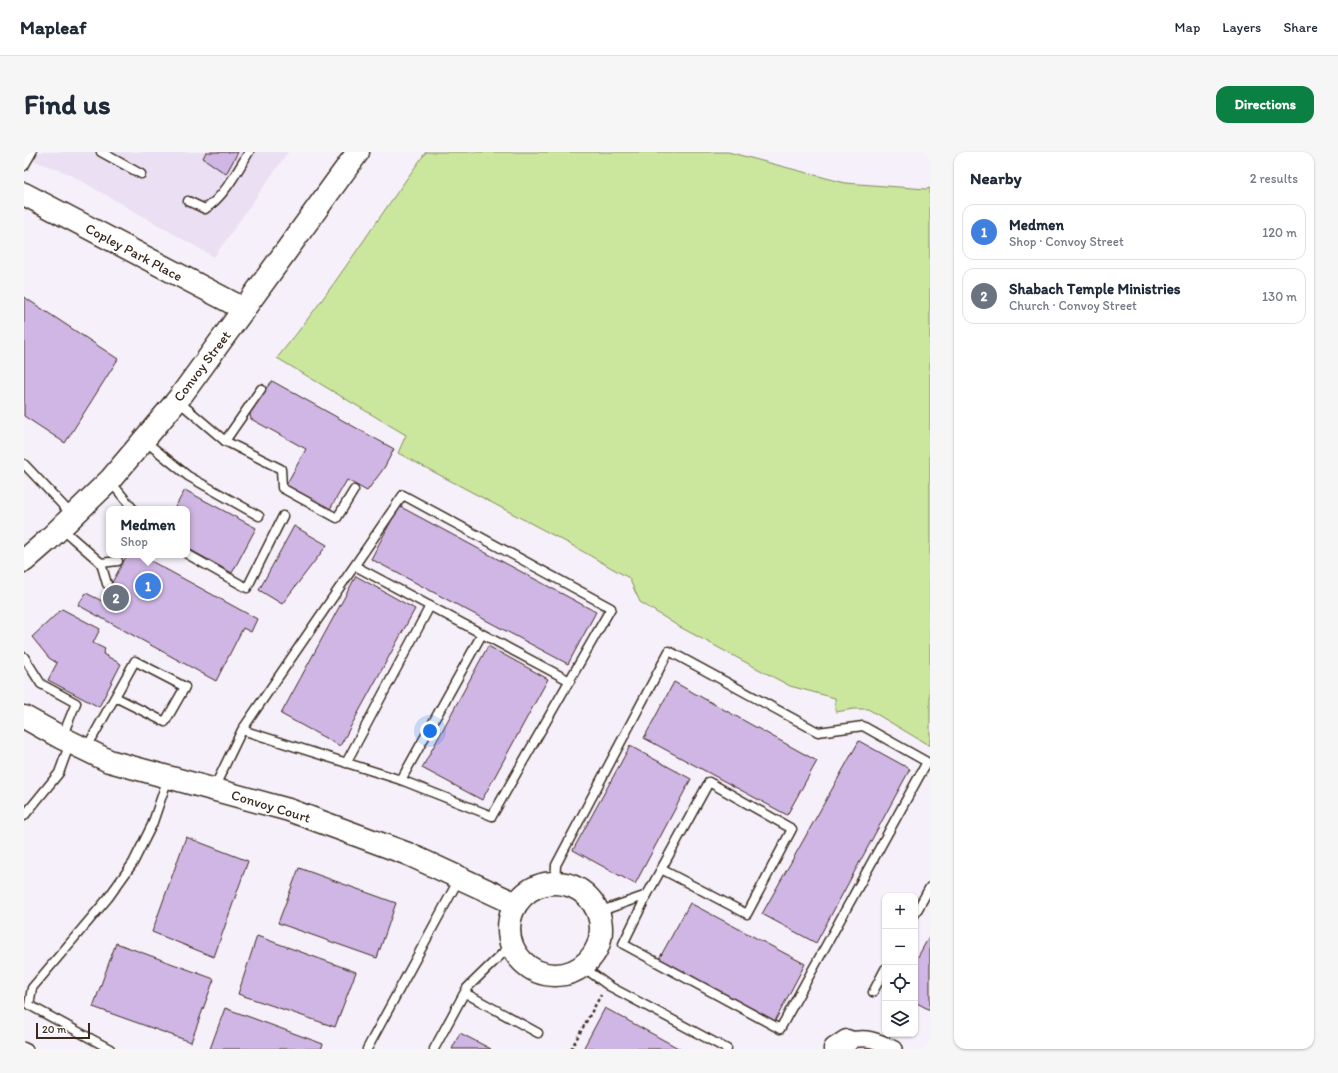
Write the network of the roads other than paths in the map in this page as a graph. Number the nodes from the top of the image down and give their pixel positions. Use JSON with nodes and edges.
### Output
{"nodes":[{"id":1,"x":32,"y":152,"type":"edge"},
{"id":2,"x":101,"y":152,"type":"edge"},
{"id":3,"x":249,"y":152,"type":"edge"},
{"id":4,"x":352,"y":154,"type":"edge"},
{"id":5,"x":24,"y":166,"type":"edge"},
{"id":6,"x":141,"y":174,"type":"dead end"},
{"id":7,"x":24,"y":194,"type":"edge"},
{"id":8,"x":188,"y":201,"type":"dead end"},
{"id":9,"x":244,"y":309,"type":"junction"},
{"id":10,"x":261,"y":388,"type":"dead end"},
{"id":11,"x":178,"y":400,"type":"junction"},
{"id":12,"x":144,"y":440,"type":"junction"},
{"id":13,"x":225,"y":441,"type":"junction"},
{"id":14,"x":24,"y":464,"type":"edge"},
{"id":15,"x":110,"y":480,"type":"junction"},
{"id":16,"x":354,"y":490,"type":"dead end"},
{"id":17,"x":131,"y":506,"type":"edge"},
{"id":18,"x":259,"y":516,"type":"dead end"},
{"id":19,"x":283,"y":516,"type":"dead end"},
{"id":20,"x":67,"y":522,"type":"junction"},
{"id":21,"x":190,"y":556,"type":"edge"},
{"id":22,"x":24,"y":561,"type":"edge"},
{"id":23,"x":118,"y":561,"type":"dead end"},
{"id":24,"x":101,"y":563,"type":"junction"},
{"id":25,"x":355,"y":566,"type":"junction"},
{"id":26,"x":107,"y":584,"type":"dead end"},
{"id":27,"x":430,"y":606,"type":"junction"},
{"id":28,"x":482,"y":634,"type":"junction"},
{"id":29,"x":24,"y":657,"type":"edge"},
{"id":30,"x":570,"y":681,"type":"junction"},
{"id":31,"x":115,"y":697,"type":"junction"},
{"id":32,"x":24,"y":717,"type":"edge"},
{"id":33,"x":242,"y":730,"type":"junction"},
{"id":34,"x":73,"y":743,"type":"junction"},
{"id":35,"x":346,"y":762,"type":"junction"},
{"id":36,"x":168,"y":777,"type":"junction"},
{"id":37,"x":401,"y":780,"type":"junction"},
{"id":38,"x":213,"y":789,"type":"junction"},
{"id":39,"x":24,"y":816,"type":"edge"},
{"id":40,"x":661,"y":869,"type":"junction"},
{"id":41,"x":460,"y":878,"type":"junction"},
{"id":42,"x":555,"y":883,"type":"junction"},
{"id":43,"x":929,"y":890,"type":"edge"},
{"id":44,"x":646,"y":895,"type":"junction"},
{"id":45,"x":516,"y":904,"type":"junction"},
{"id":46,"x":918,"y":909,"type":"edge"},
{"id":47,"x":598,"y":912,"type":"junction"},
{"id":48,"x":510,"y":946,"type":"junction"},
{"id":49,"x":583,"y":967,"type":"junction"},
{"id":50,"x":882,"y":974,"type":"edge"},
{"id":51,"x":872,"y":992,"type":"dead end"},
{"id":52,"x":465,"y":993,"type":"junction"},
{"id":53,"x":538,"y":1033,"type":"dead end"},
{"id":54,"x":841,"y":1045,"type":"edge"},
{"id":55,"x":24,"y":1047,"type":"edge"},
{"id":56,"x":28,"y":1049,"type":"edge"},
{"id":57,"x":110,"y":1049,"type":"edge"},
{"id":58,"x":367,"y":1049,"type":"edge"},
{"id":59,"x":434,"y":1049,"type":"edge"},
{"id":60,"x":727,"y":1049,"type":"edge"},
{"id":61,"x":894,"y":1049,"type":"edge"}],
"edges":[{"from":1,"to":5,"type":"lane"},
{"from":2,"to":6,"type":"lane"},
{"from":3,"to":8,"type":"lane"},
{"from":4,"to":9,"type":"street","name":"Convoy Street"},
{"from":7,"to":9,"type":"street","name":"Copley Park Place"},
{"from":9,"to":11,"type":"street","name":"Convoy Street"},
{"from":10,"to":13,"type":"lane"},
{"from":11,"to":12,"type":"street","name":"Convoy Street"},
{"from":11,"to":13,"type":"lane"},
{"from":12,"to":15,"type":"street","name":"Convoy Street"},
{"from":12,"to":18,"type":"lane"},
{"from":13,"to":16,"type":"lane"},
{"from":14,"to":20,"type":"lane"},
{"from":15,"to":17,"type":"lane"},
{"from":15,"to":20,"type":"street","name":"Convoy Street"},
{"from":19,"to":21,"type":"lane"},
{"from":20,"to":22,"type":"street","name":"Convoy Street"},
{"from":20,"to":24,"type":"lane"},
{"from":23,"to":24,"type":"lane"},
{"from":24,"to":26,"type":"lane"},
{"from":25,"to":27,"type":"lane"},
{"from":25,"to":30,"type":"lane"},
{"from":25,"to":33,"type":"lane"},
{"from":27,"to":28,"type":"lane"},
{"from":27,"to":35,"type":"lane"},
{"from":28,"to":30,"type":"lane"},
{"from":28,"to":37,"type":"lane"},
{"from":29,"to":34,"type":"lane"},
{"from":30,"to":37,"type":"lane"},
{"from":31,"to":31,"type":"lane"},
{"from":31,"to":34,"type":"lane"},
{"from":32,"to":34,"type":"street","name":"Convoy Court"},
{"from":33,"to":35,"type":"lane"},
{"from":33,"to":38,"type":"lane"},
{"from":34,"to":36,"type":"street","name":"Convoy Court"},
{"from":34,"to":39,"type":"lane"},
{"from":35,"to":37,"type":"lane"},
{"from":36,"to":38,"type":"street","name":"Convoy Court"},
{"from":36,"to":57,"type":"lane"},
{"from":38,"to":41,"type":"street","name":"Convoy Court"},
{"from":40,"to":40,"type":"lane"},
{"from":40,"to":44,"type":"lane"},
{"from":41,"to":45,"type":"street","name":"Convoy Court"},
{"from":41,"to":58,"type":"lane"},
{"from":42,"to":44,"type":"lane"},
{"from":42,"to":45,"type":"street"},
{"from":42,"to":47,"type":"street"},
{"from":43,"to":46,"type":"lane"},
{"from":44,"to":47,"type":"lane"},
{"from":45,"to":48,"type":"street"},
{"from":47,"to":49,"type":"street"},
{"from":48,"to":49,"type":"street"},
{"from":48,"to":52,"type":"lane"},
{"from":49,"to":60,"type":"lane"},
{"from":50,"to":51,"type":"lane"},
{"from":52,"to":53,"type":"lane"},
{"from":52,"to":59,"type":"lane"},
{"from":54,"to":61,"type":"street"},
{"from":55,"to":56,"type":"lane"}]}
